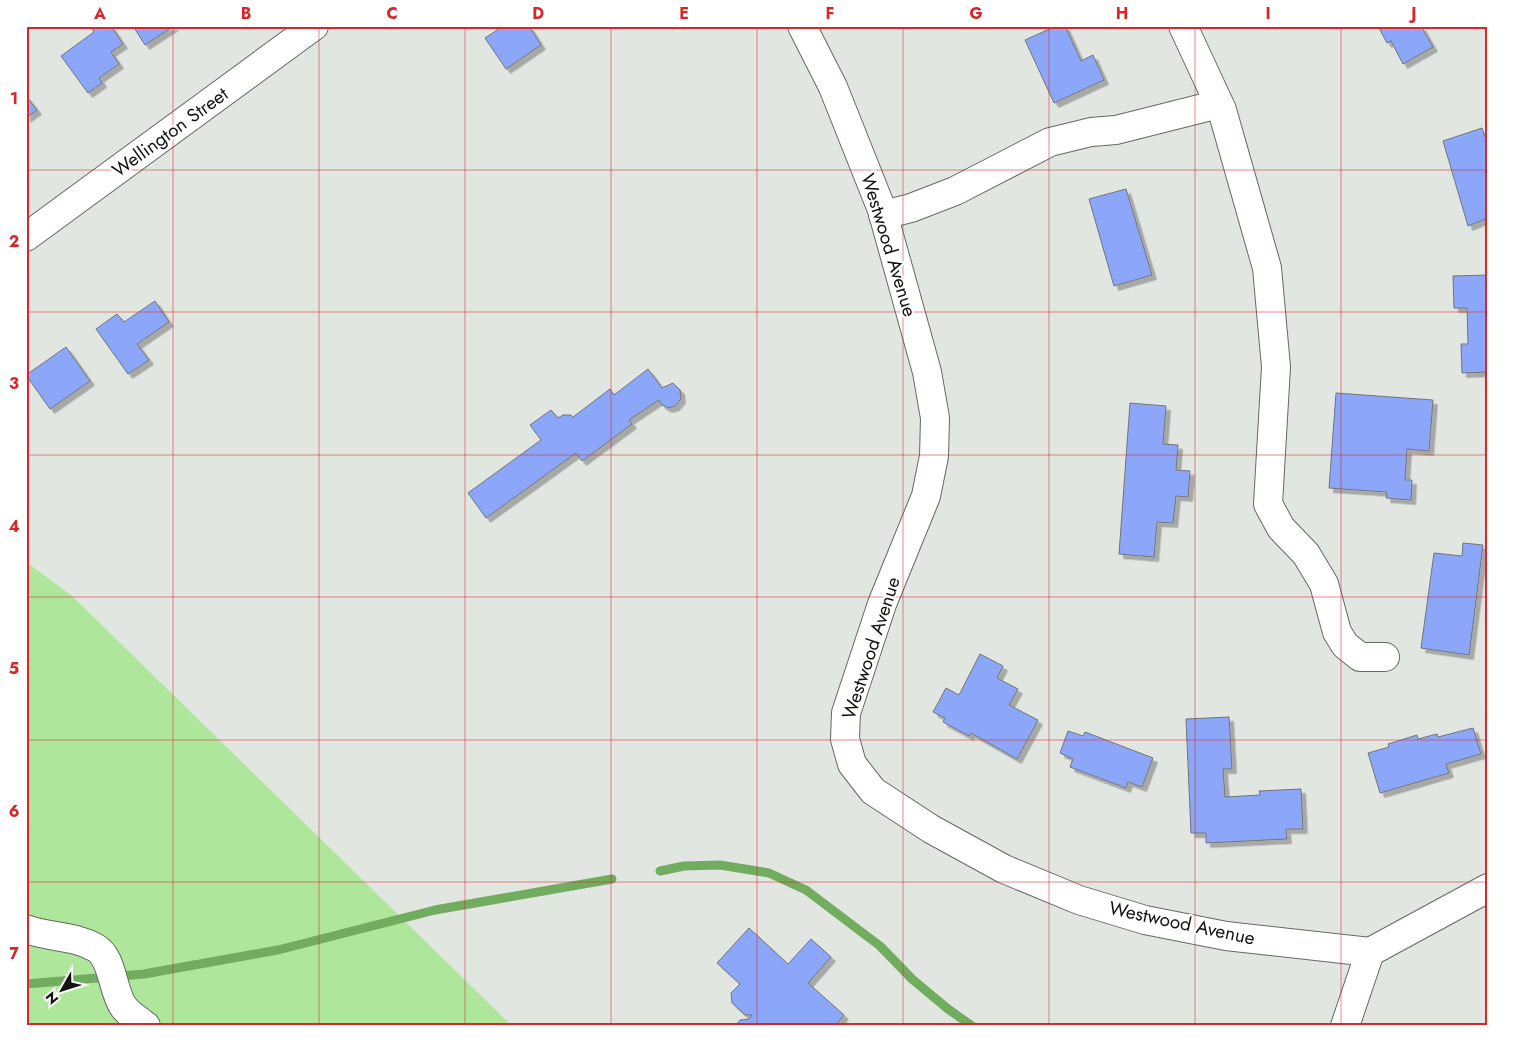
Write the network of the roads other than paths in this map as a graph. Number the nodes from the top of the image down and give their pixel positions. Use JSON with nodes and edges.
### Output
{"nodes":[{"id":1,"x":314,"y":26,"type":"edge"},
{"id":2,"x":802,"y":26,"type":"edge"},
{"id":3,"x":1183,"y":26,"type":"edge"},
{"id":4,"x":1219,"y":104,"type":"junction"},
{"id":5,"x":883,"y":215,"type":"junction"},
{"id":6,"x":26,"y":237,"type":"edge"},
{"id":7,"x":1385,"y":658,"type":"dead end"},
{"id":8,"x":1488,"y":888,"type":"edge"},
{"id":9,"x":26,"y":929,"type":"edge"},
{"id":10,"x":1370,"y":952,"type":"junction"},
{"id":11,"x":1348,"y":1017,"type":"edge"},
{"id":12,"x":146,"y":1026,"type":"edge"}],
"edges":[{"from":1,"to":6,"type":"street","name":"Wellington Street"},
{"from":2,"to":5,"type":"street","name":"Westwood Avenue"},
{"from":3,"to":4,"type":"street"},
{"from":4,"to":5,"type":"street"},
{"from":4,"to":7,"type":"street"},
{"from":5,"to":10,"type":"street","name":"Westwood Avenue"},
{"from":8,"to":10,"type":"street"},
{"from":9,"to":12,"type":"street"},
{"from":10,"to":11,"type":"street"}]}
